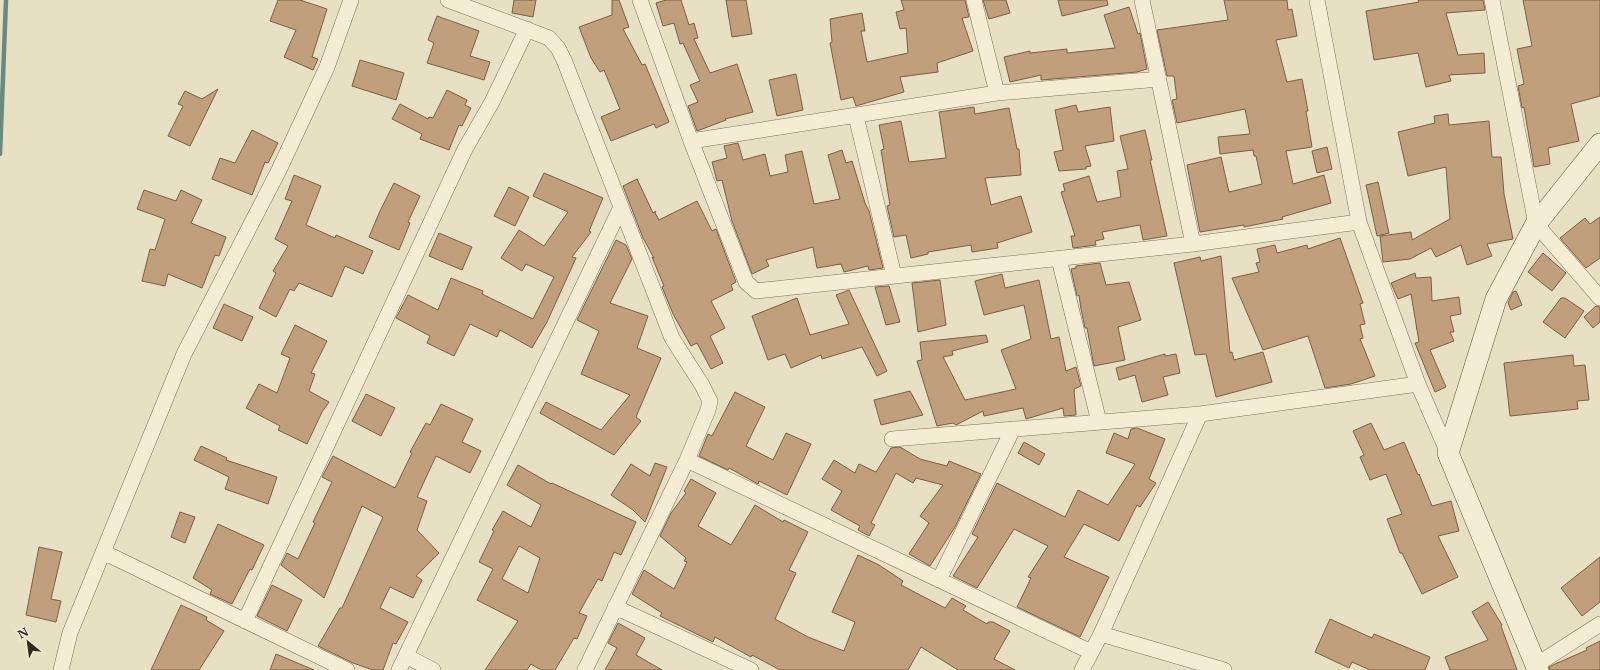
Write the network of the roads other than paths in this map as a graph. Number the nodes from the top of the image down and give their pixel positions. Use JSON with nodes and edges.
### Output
{"nodes":[{"id":1,"x":351,"y":0,"type":"edge"},
{"id":2,"x":448,"y":0,"type":"edge"},
{"id":3,"x":640,"y":0,"type":"edge"},
{"id":4,"x":974,"y":0,"type":"edge"},
{"id":5,"x":1142,"y":0,"type":"edge"},
{"id":6,"x":1317,"y":0,"type":"edge"},
{"id":7,"x":1492,"y":0,"type":"edge"},
{"id":8,"x":527,"y":29,"type":"junction"},
{"id":9,"x":1159,"y":79,"type":"junction"},
{"id":10,"x":997,"y":93,"type":"junction"},
{"id":11,"x":856,"y":116,"type":"junction"},
{"id":12,"x":691,"y":142,"type":"junction"},
{"id":13,"x":1600,"y":144,"type":"edge"},
{"id":14,"x":621,"y":207,"type":"junction"},
{"id":15,"x":1359,"y":222,"type":"junction"},
{"id":16,"x":1536,"y":224,"type":"junction"},
{"id":17,"x":1193,"y":244,"type":"junction"},
{"id":18,"x":1059,"y":259,"type":"junction"},
{"id":19,"x":894,"y":276,"type":"junction"},
{"id":20,"x":1600,"y":298,"type":"edge"},
{"id":21,"x":1418,"y":384,"type":"junction"},
{"id":22,"x":1200,"y":414,"type":"junction"},
{"id":23,"x":1099,"y":422,"type":"junction"},
{"id":24,"x":1013,"y":429,"type":"junction"},
{"id":25,"x":892,"y":439,"type":"dead end"},
{"id":26,"x":1448,"y":454,"type":"junction"},
{"id":27,"x":687,"y":460,"type":"junction"},
{"id":28,"x":103,"y":552,"type":"junction"},
{"id":29,"x":938,"y":580,"type":"junction"},
{"id":30,"x":615,"y":607,"type":"junction"},
{"id":31,"x":246,"y":621,"type":"junction"},
{"id":32,"x":1600,"y":624,"type":"edge"},
{"id":33,"x":1101,"y":634,"type":"junction"},
{"id":34,"x":1091,"y":652,"type":"junction"},
{"id":35,"x":406,"y":656,"type":"junction"},
{"id":36,"x":1537,"y":668,"type":"edge"},
{"id":37,"x":61,"y":670,"type":"edge"},
{"id":38,"x":347,"y":670,"type":"edge"},
{"id":39,"x":399,"y":670,"type":"edge"},
{"id":40,"x":433,"y":670,"type":"edge"},
{"id":41,"x":586,"y":670,"type":"edge"},
{"id":42,"x":751,"y":670,"type":"edge"},
{"id":43,"x":1082,"y":670,"type":"edge"},
{"id":44,"x":1224,"y":670,"type":"edge"}],
"edges":[{"from":1,"to":28,"type":"street"},
{"from":2,"to":8,"type":"street"},
{"from":3,"to":12,"type":"street"},
{"from":4,"to":10,"type":"street"},
{"from":5,"to":9,"type":"street"},
{"from":6,"to":15,"type":"street"},
{"from":7,"to":16,"type":"street"},
{"from":8,"to":14,"type":"street"},
{"from":8,"to":31,"type":"street"},
{"from":9,"to":10,"type":"street"},
{"from":9,"to":17,"type":"street"},
{"from":10,"to":11,"type":"street"},
{"from":11,"to":12,"type":"street"},
{"from":11,"to":19,"type":"street"},
{"from":12,"to":19,"type":"street"},
{"from":13,"to":16,"type":"street"},
{"from":14,"to":27,"type":"street"},
{"from":14,"to":35,"type":"street"},
{"from":15,"to":17,"type":"street"},
{"from":15,"to":21,"type":"street"},
{"from":16,"to":20,"type":"street"},
{"from":16,"to":26,"type":"street"},
{"from":17,"to":18,"type":"street"},
{"from":18,"to":19,"type":"street"},
{"from":18,"to":23,"type":"street"},
{"from":21,"to":22,"type":"street"},
{"from":21,"to":26,"type":"street"},
{"from":22,"to":23,"type":"street"},
{"from":22,"to":33,"type":"street"},
{"from":23,"to":24,"type":"street"},
{"from":24,"to":25,"type":"street"},
{"from":24,"to":29,"type":"street"},
{"from":26,"to":36,"type":"street"},
{"from":27,"to":29,"type":"street"},
{"from":27,"to":30,"type":"street"},
{"from":28,"to":31,"type":"street"},
{"from":28,"to":37,"type":"street"},
{"from":29,"to":34,"type":"street"},
{"from":30,"to":41,"type":"street"},
{"from":30,"to":42,"type":"street"},
{"from":31,"to":38,"type":"street"},
{"from":32,"to":36,"type":"street"},
{"from":33,"to":34,"type":"street"},
{"from":33,"to":44,"type":"street"},
{"from":34,"to":43,"type":"street"},
{"from":35,"to":39,"type":"street"},
{"from":35,"to":40,"type":"street"}]}
